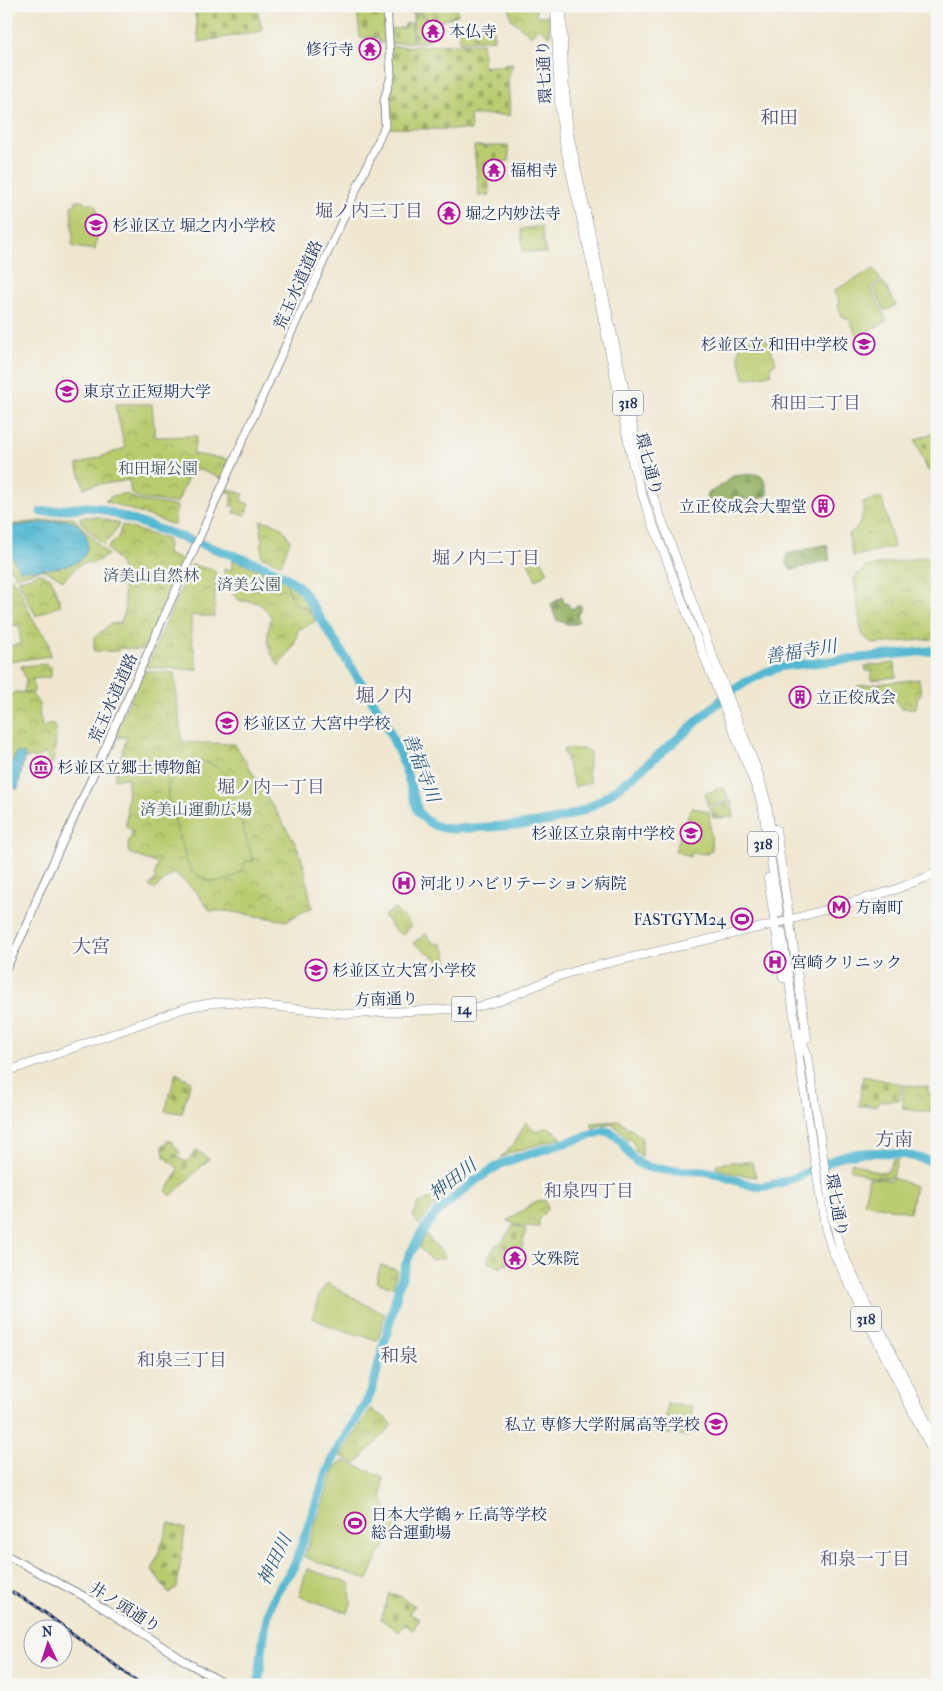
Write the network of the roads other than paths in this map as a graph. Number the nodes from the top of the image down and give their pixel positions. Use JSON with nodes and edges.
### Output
{"nodes":[{"id":1,"x":387,"y":6,"type":"edge"},
{"id":2,"x":554,"y":6,"type":"edge"},
{"id":3,"x":562,"y":6,"type":"edge"},
{"id":4,"x":723,"y":692,"type":"junction"},
{"id":5,"x":727,"y":702,"type":"junction"},
{"id":6,"x":751,"y":773,"type":"junction"},
{"id":7,"x":759,"y":775,"type":"junction"},
{"id":8,"x":937,"y":872,"type":"edge"},
{"id":9,"x":790,"y":920,"type":"junction"},
{"id":10,"x":775,"y":924,"type":"junction"},
{"id":11,"x":6,"y":969,"type":"edge"},
{"id":12,"x":808,"y":1056,"type":"junction"},
{"id":13,"x":799,"y":1058,"type":"junction"},
{"id":14,"x":6,"y":1072,"type":"edge"},
{"id":15,"x":820,"y":1165,"type":"junction"},
{"id":16,"x":937,"y":1443,"type":"edge"},
{"id":17,"x":937,"y":1461,"type":"edge"},
{"id":18,"x":6,"y":1555,"type":"edge"},
{"id":19,"x":226,"y":1685,"type":"edge"}],
"edges":[{"from":1,"to":11,"type":"main road","name":"荒玉水道道路"},
{"from":2,"to":4,"type":"main road","name":"環七通り","number":"318"},
{"from":3,"to":4,"type":"main road","name":"環七通り","number":"318"},
{"from":4,"to":5,"type":"main road","name":"環七通り","number":"318"},
{"from":5,"to":6,"type":"main road","name":"環七通り","number":"318"},
{"from":5,"to":7,"type":"main road","name":"環七通り","number":"318"},
{"from":6,"to":7,"type":"main road","name":"環七通り","number":"318"},
{"from":6,"to":10,"type":"main road","number":"318"},
{"from":7,"to":9,"type":"main road","number":"318"},
{"from":8,"to":9,"type":"main road","number":"14"},
{"from":9,"to":10,"type":"main road","number":"14"},
{"from":9,"to":12,"type":"main road","number":"318"},
{"from":10,"to":13,"type":"main road","number":"318"},
{"from":10,"to":14,"type":"main road","name":"方南通り","number":"14"},
{"from":12,"to":13,"type":"main road","name":"環七通り","number":"318"},
{"from":12,"to":15,"type":"main road","name":"環七通り","number":"318"},
{"from":13,"to":15,"type":"main road","name":"環七通り","number":"318"},
{"from":15,"to":16,"type":"main road","name":"環七通り","number":"318"},
{"from":15,"to":17,"type":"main road","name":"環七通り","number":"318"},
{"from":18,"to":19,"type":"main road","name":"井ノ頭通り"}]}
